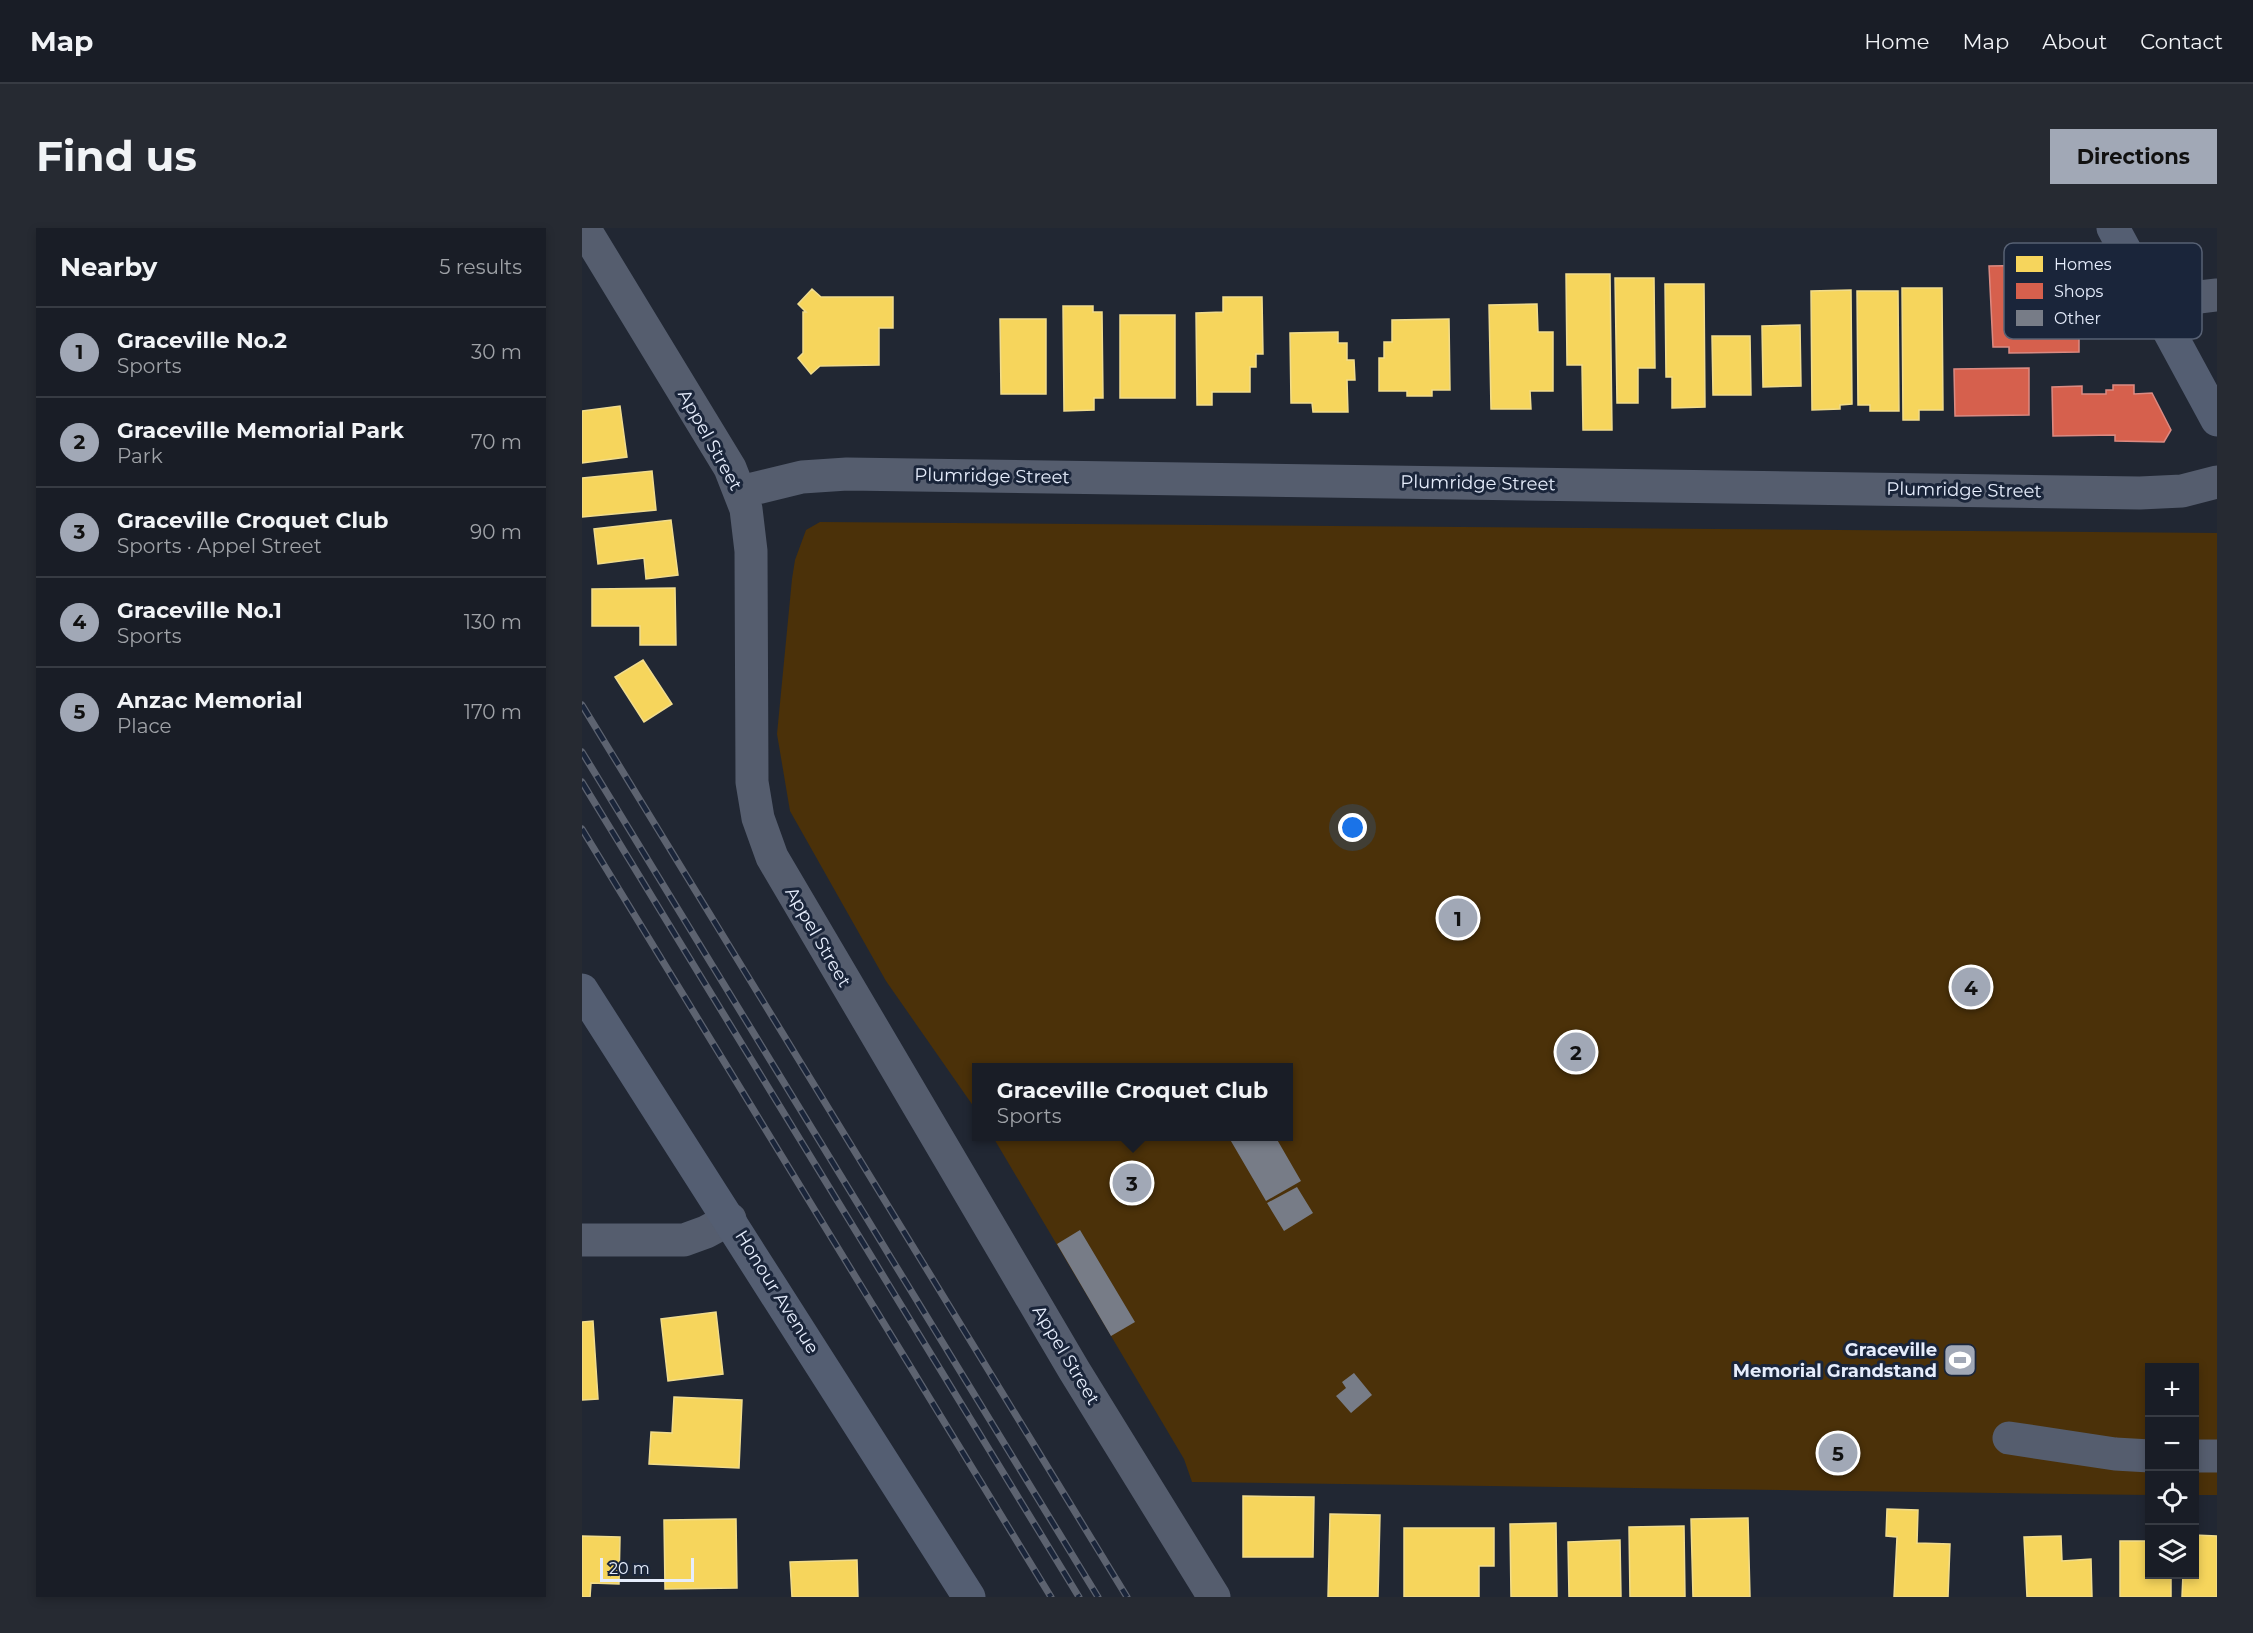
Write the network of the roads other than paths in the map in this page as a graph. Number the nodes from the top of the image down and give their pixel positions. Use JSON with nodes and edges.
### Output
{"nodes":[{"id":1,"x":584,"y":228,"type":"edge"},
{"id":2,"x":2113,"y":228,"type":"edge"},
{"id":3,"x":2121,"y":243,"type":"edge"},
{"id":4,"x":2217,"y":295,"type":"edge"},
{"id":5,"x":2202,"y":297,"type":"edge"},
{"id":6,"x":2174,"y":339,"type":"edge"},
{"id":7,"x":2217,"y":420,"type":"edge"},
{"id":8,"x":2217,"y":482,"type":"edge"},
{"id":9,"x":740,"y":492,"type":"junction"},
{"id":10,"x":582,"y":990,"type":"edge"},
{"id":11,"x":730,"y":1219,"type":"junction"},
{"id":12,"x":582,"y":1240,"type":"edge"},
{"id":13,"x":2009,"y":1438,"type":"dead end"},
{"id":14,"x":2145,"y":1456,"type":"edge"},
{"id":15,"x":2199,"y":1456,"type":"edge"},
{"id":16,"x":2217,"y":1456,"type":"edge"},
{"id":17,"x":969,"y":1597,"type":"edge"},
{"id":18,"x":1214,"y":1597,"type":"edge"}],
"edges":[{"from":1,"to":9,"type":"street","name":"Appel Street"},
{"from":2,"to":3,"type":"main road"},
{"from":4,"to":5,"type":"street"},
{"from":6,"to":7,"type":"main road"},
{"from":8,"to":9,"type":"street","name":"Plumridge Street"},
{"from":9,"to":18,"type":"street","name":"Appel Street"},
{"from":10,"to":11,"type":"main road","name":"Honour Avenue"},
{"from":11,"to":12,"type":"street"},
{"from":11,"to":17,"type":"main road","name":"Honour Avenue"},
{"from":13,"to":14,"type":"street"},
{"from":15,"to":16,"type":"street"}]}
